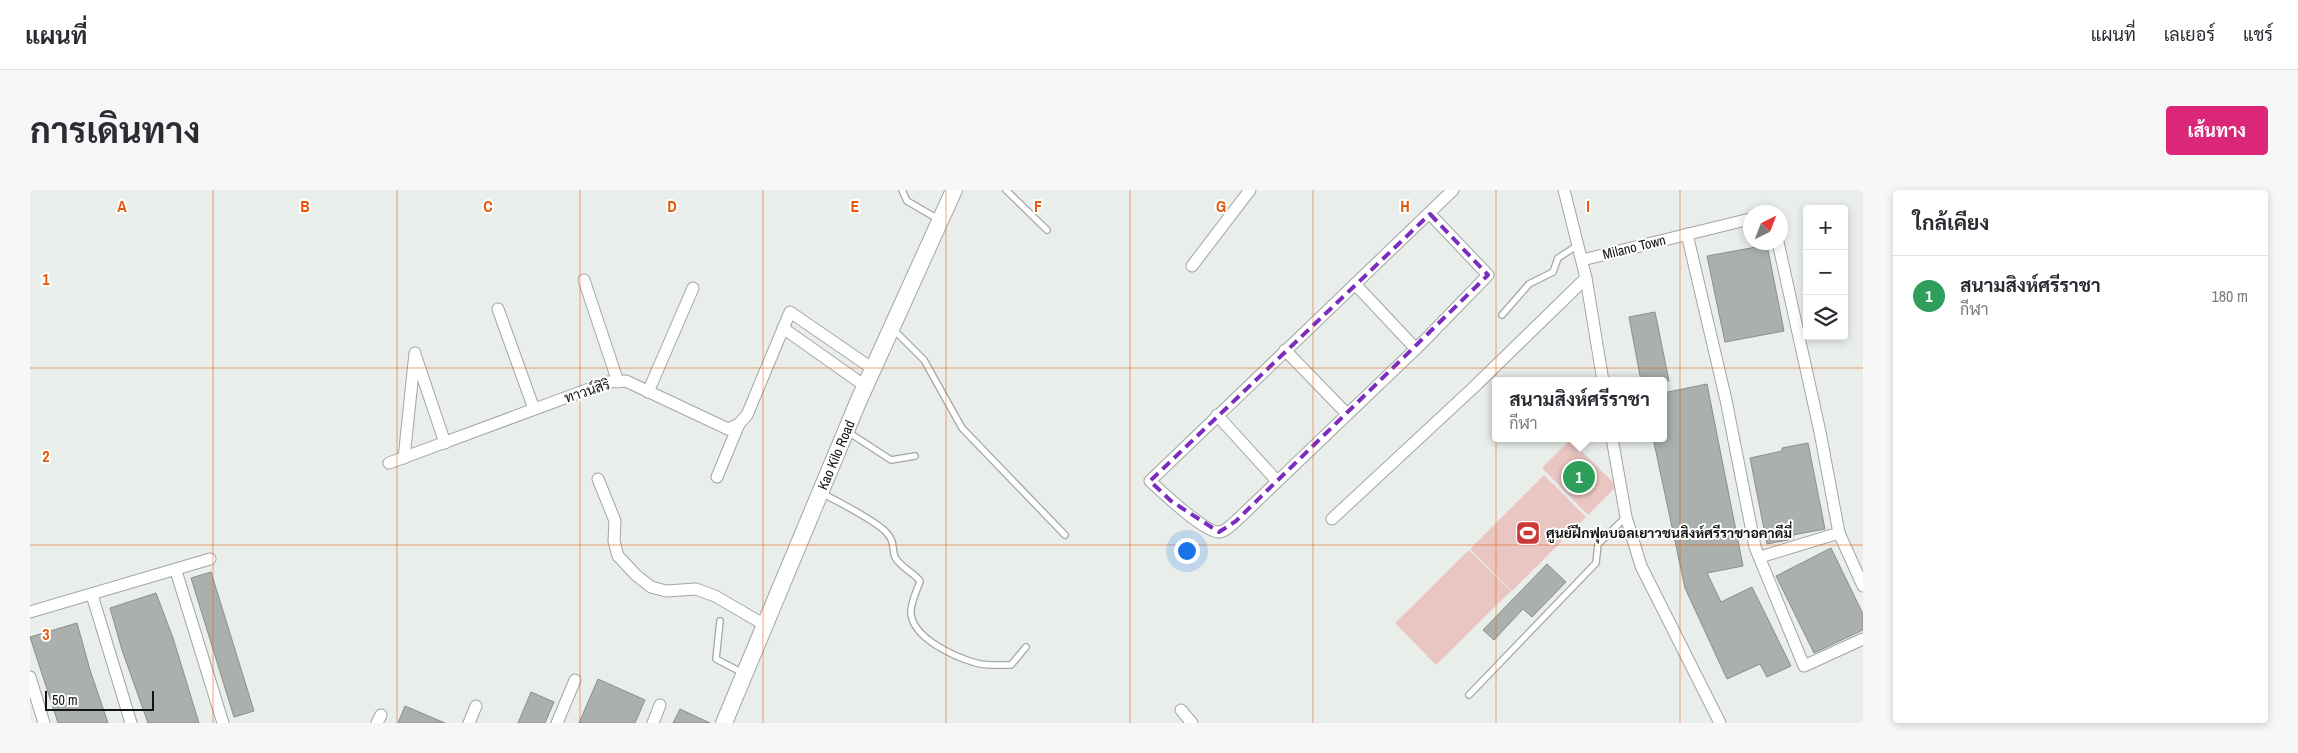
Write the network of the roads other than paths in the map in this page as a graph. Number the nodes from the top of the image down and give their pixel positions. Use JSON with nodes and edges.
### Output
{"nodes":[{"id":1,"x":902,"y":190,"type":"edge"},
{"id":2,"x":954,"y":190,"type":"edge"},
{"id":3,"x":1006,"y":190,"type":"edge"},
{"id":4,"x":1250,"y":190,"type":"edge"},
{"id":5,"x":1453,"y":190,"type":"edge"},
{"id":6,"x":1564,"y":190,"type":"edge"},
{"id":7,"x":1430,"y":214,"type":"junction"},
{"id":8,"x":940,"y":220,"type":"junction"},
{"id":9,"x":1743,"y":221,"type":"edge"},
{"id":10,"x":1047,"y":230,"type":"dead end"},
{"id":11,"x":1687,"y":234,"type":"junction"},
{"id":12,"x":1578,"y":245,"type":"junction"},
{"id":13,"x":1780,"y":250,"type":"edge"},
{"id":14,"x":1582,"y":260,"type":"junction"},
{"id":15,"x":1192,"y":266,"type":"dead end"},
{"id":16,"x":1586,"y":278,"type":"junction"},
{"id":17,"x":584,"y":280,"type":"dead end"},
{"id":18,"x":1355,"y":284,"type":"junction"},
{"id":19,"x":693,"y":288,"type":"dead end"},
{"id":20,"x":498,"y":309,"type":"dead end"},
{"id":21,"x":1502,"y":315,"type":"dead end"},
{"id":22,"x":892,"y":327,"type":"junction"},
{"id":23,"x":783,"y":328,"type":"junction"},
{"id":24,"x":1415,"y":348,"type":"junction"},
{"id":25,"x":1285,"y":350,"type":"junction"},
{"id":26,"x":873,"y":369,"type":"junction"},
{"id":27,"x":1602,"y":377,"type":"edge"},
{"id":28,"x":618,"y":382,"type":"junction"},
{"id":29,"x":865,"y":386,"type":"junction"},
{"id":30,"x":648,"y":392,"type":"junction"},
{"id":31,"x":534,"y":409,"type":"junction"},
{"id":32,"x":1347,"y":414,"type":"junction"},
{"id":33,"x":1217,"y":415,"type":"junction"},
{"id":34,"x":739,"y":424,"type":"junction"},
{"id":35,"x":846,"y":431,"type":"junction"},
{"id":36,"x":445,"y":442,"type":"junction"},
{"id":37,"x":1613,"y":442,"type":"edge"},
{"id":38,"x":915,"y":456,"type":"dead end"},
{"id":39,"x":404,"y":458,"type":"junction"},
{"id":40,"x":388,"y":463,"type":"dead end"},
{"id":41,"x":716,"y":477,"type":"dead end"},
{"id":42,"x":598,"y":479,"type":"dead end"},
{"id":43,"x":1277,"y":480,"type":"junction"},
{"id":44,"x":820,"y":492,"type":"junction"},
{"id":45,"x":1626,"y":517,"type":"junction"},
{"id":46,"x":1332,"y":520,"type":"dead end"},
{"id":47,"x":1839,"y":532,"type":"junction"},
{"id":48,"x":1065,"y":535,"type":"dead end"},
{"id":49,"x":1760,"y":557,"type":"junction"},
{"id":50,"x":210,"y":559,"type":"dead end"},
{"id":51,"x":176,"y":571,"type":"junction"},
{"id":52,"x":1863,"y":586,"type":"edge"},
{"id":53,"x":92,"y":595,"type":"junction"},
{"id":54,"x":30,"y":612,"type":"edge"},
{"id":55,"x":720,"y":621,"type":"dead end"},
{"id":56,"x":765,"y":625,"type":"junction"},
{"id":57,"x":1863,"y":639,"type":"edge"},
{"id":58,"x":1026,"y":647,"type":"dead end"},
{"id":59,"x":745,"y":674,"type":"junction"},
{"id":60,"x":30,"y":677,"type":"edge"},
{"id":61,"x":575,"y":680,"type":"dead end"},
{"id":62,"x":1469,"y":695,"type":"dead end"},
{"id":63,"x":660,"y":705,"type":"dead end"},
{"id":64,"x":476,"y":706,"type":"dead end"},
{"id":65,"x":1180,"y":710,"type":"dead end"},
{"id":66,"x":44,"y":723,"type":"edge"},
{"id":67,"x":131,"y":723,"type":"edge"},
{"id":68,"x":224,"y":723,"type":"edge"},
{"id":69,"x":469,"y":723,"type":"edge"},
{"id":70,"x":558,"y":723,"type":"edge"},
{"id":71,"x":652,"y":723,"type":"edge"},
{"id":72,"x":724,"y":723,"type":"edge"},
{"id":73,"x":1192,"y":723,"type":"edge"},
{"id":74,"x":1720,"y":723,"type":"edge"}],
"edges":[{"from":1,"to":8,"type":"lane"},
{"from":2,"to":8,"type":"main road","name":"Kao Kilo Road"},
{"from":3,"to":10,"type":"lane"},
{"from":4,"to":15,"type":"street"},
{"from":5,"to":7,"type":"street"},
{"from":6,"to":12,"type":"street"},
{"from":7,"to":18,"type":"street"},
{"from":7,"to":24,"type":"street"},
{"from":8,"to":22,"type":"main road","name":"Kao Kilo Road"},
{"from":9,"to":11,"type":"street","name":"Milano Town"},
{"from":11,"to":14,"type":"street","name":"Milano Town"},
{"from":11,"to":49,"type":"street"},
{"from":12,"to":14,"type":"street"},
{"from":12,"to":21,"type":"lane"},
{"from":13,"to":47,"type":"street"},
{"from":14,"to":16,"type":"street"},
{"from":16,"to":27,"type":"street"},
{"from":16,"to":46,"type":"street"},
{"from":17,"to":28,"type":"street"},
{"from":18,"to":24,"type":"street"},
{"from":18,"to":25,"type":"street"},
{"from":19,"to":30,"type":"street"},
{"from":20,"to":31,"type":"street"},
{"from":22,"to":26,"type":"main road","name":"Kao Kilo Road"},
{"from":22,"to":48,"type":"lane"},
{"from":23,"to":26,"type":"street"},
{"from":23,"to":29,"type":"street"},
{"from":23,"to":34,"type":"street"},
{"from":24,"to":32,"type":"street"},
{"from":25,"to":32,"type":"street"},
{"from":25,"to":33,"type":"street"},
{"from":26,"to":29,"type":"main road","name":"Kao Kilo Road"},
{"from":28,"to":30,"type":"street","name":"ทาวน์สิริ"},
{"from":28,"to":31,"type":"street","name":"ทาวน์สิริ"},
{"from":29,"to":35,"type":"main road","name":"Kao Kilo Road"},
{"from":30,"to":34,"type":"street","name":"ทาวน์สิริ"},
{"from":31,"to":36,"type":"street","name":"ทาวน์สิริ"},
{"from":32,"to":43,"type":"street"},
{"from":33,"to":43,"type":"street"},
{"from":33,"to":43,"type":"street"},
{"from":34,"to":41,"type":"street"},
{"from":35,"to":38,"type":"lane"},
{"from":35,"to":44,"type":"main road","name":"Kao Kilo Road"},
{"from":36,"to":39,"type":"street","name":"ทาวน์สิริ"},
{"from":36,"to":39,"type":"street"},
{"from":37,"to":45,"type":"street"},
{"from":39,"to":40,"type":"street","name":"ทาวน์สิริ"},
{"from":42,"to":56,"type":"street"},
{"from":44,"to":56,"type":"main road","name":"Kao Kilo Road"},
{"from":44,"to":58,"type":"lane"},
{"from":45,"to":62,"type":"lane"},
{"from":45,"to":74,"type":"street"},
{"from":47,"to":49,"type":"street"},
{"from":47,"to":52,"type":"street"},
{"from":49,"to":57,"type":"street"},
{"from":50,"to":51,"type":"street"},
{"from":51,"to":53,"type":"street"},
{"from":51,"to":68,"type":"street"},
{"from":53,"to":54,"type":"street"},
{"from":53,"to":67,"type":"street"},
{"from":55,"to":59,"type":"lane"},
{"from":56,"to":59,"type":"main road","name":"Kao Kilo Road"},
{"from":59,"to":72,"type":"main road","name":"Kao Kilo Road"},
{"from":60,"to":66,"type":"street"},
{"from":61,"to":70,"type":"street"},
{"from":63,"to":71,"type":"street"},
{"from":64,"to":69,"type":"street"},
{"from":65,"to":73,"type":"street"}]}
